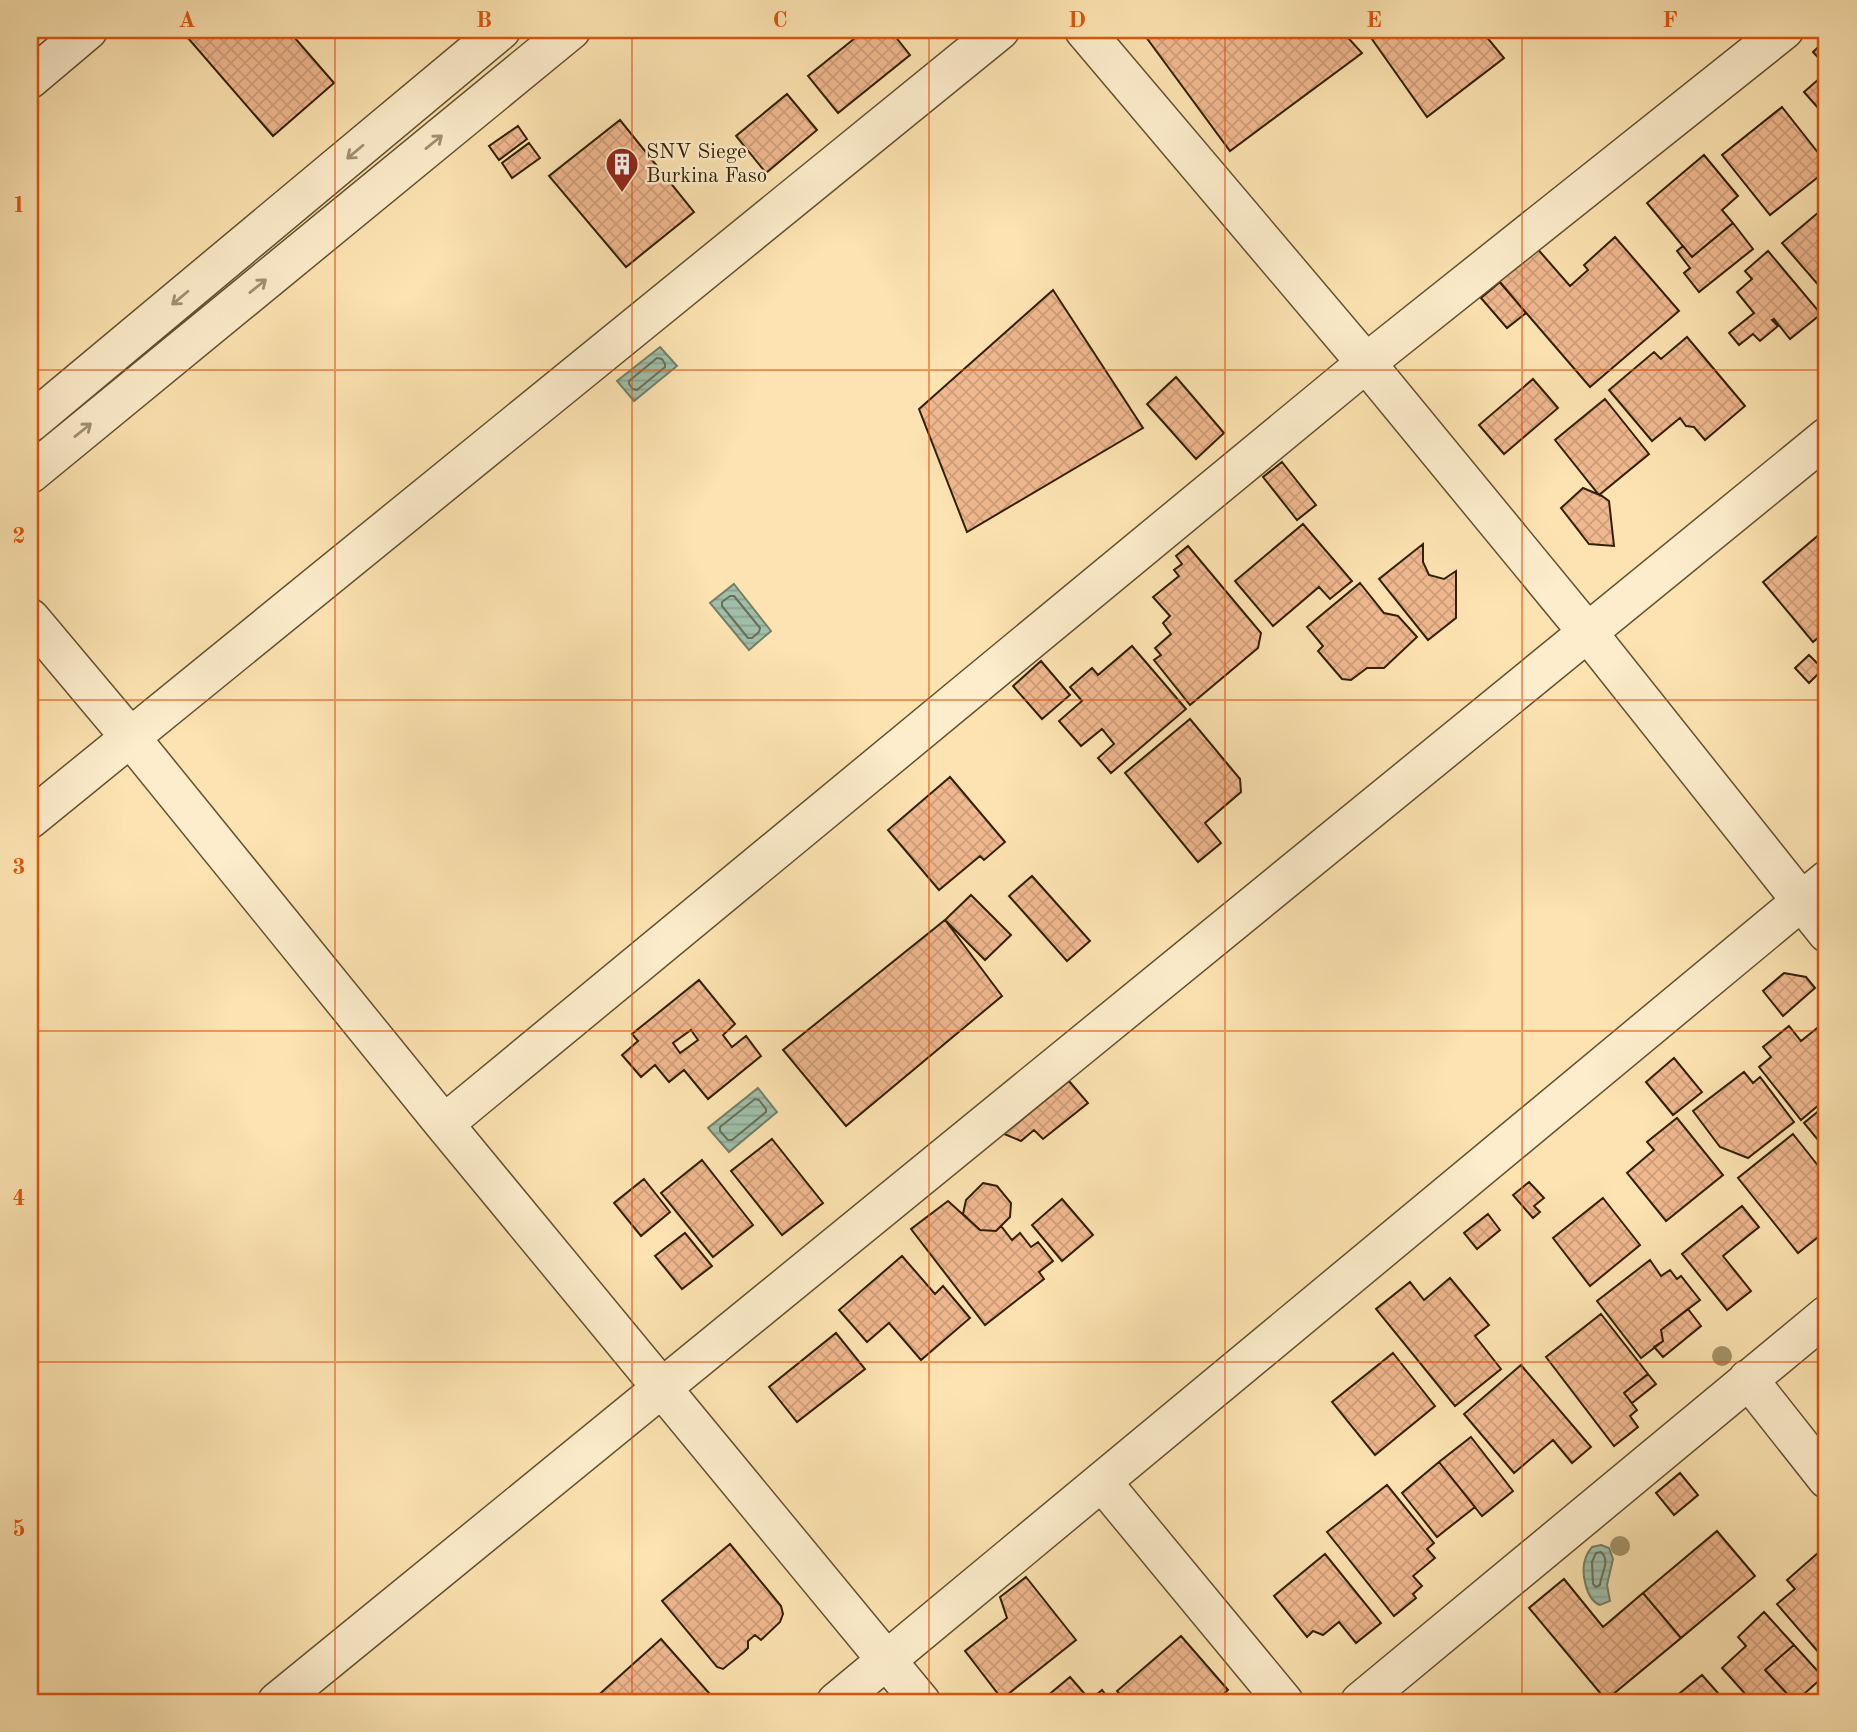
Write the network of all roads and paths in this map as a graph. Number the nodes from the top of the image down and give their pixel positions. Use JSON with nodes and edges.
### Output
{"nodes":[{"id":1,"x":88,"y":30,"type":"edge"},
{"id":2,"x":501,"y":30,"type":"edge"},
{"id":3,"x":571,"y":30,"type":"edge"},
{"id":4,"x":1000,"y":30,"type":"edge"},
{"id":5,"x":1084,"y":30,"type":"edge"},
{"id":6,"x":1784,"y":30,"type":"edge"},
{"id":7,"x":30,"y":79,"type":"edge"},
{"id":8,"x":1366,"y":363,"type":"junction"},
{"id":9,"x":30,"y":423,"type":"edge"},
{"id":10,"x":1827,"y":437,"type":"edge"},
{"id":11,"x":30,"y":474,"type":"edge"},
{"id":12,"x":30,"y":618,"type":"edge"},
{"id":13,"x":1588,"y":633,"type":"junction"},
{"id":14,"x":130,"y":737,"type":"junction"},
{"id":15,"x":30,"y":819,"type":"edge"},
{"id":16,"x":1814,"y":891,"type":"edge"},
{"id":17,"x":1827,"y":933,"type":"edge"},
{"id":18,"x":444,"y":1124,"type":"junction"},
{"id":19,"x":1827,"y":1315,"type":"edge"},
{"id":20,"x":1748,"y":1379,"type":"junction"},
{"id":21,"x":662,"y":1387,"type":"junction"},
{"id":22,"x":1827,"y":1479,"type":"edge"},
{"id":23,"x":1102,"y":1482,"type":"junction"},
{"id":24,"x":887,"y":1660,"type":"junction"},
{"id":25,"x":277,"y":1702,"type":"edge"},
{"id":26,"x":836,"y":1702,"type":"edge"},
{"id":27,"x":921,"y":1702,"type":"edge"},
{"id":28,"x":1284,"y":1702,"type":"edge"},
{"id":29,"x":1360,"y":1702,"type":"edge"}],
"edges":[{"from":1,"to":7,"type":"street"},
{"from":2,"to":9,"type":"street","one_way":true},
{"from":11,"to":3,"type":"street","one_way":true},
{"from":4,"to":14,"type":"street"},
{"from":5,"to":8,"type":"street"},
{"from":6,"to":8,"type":"street"},
{"from":8,"to":13,"type":"street"},
{"from":8,"to":18,"type":"street"},
{"from":10,"to":13,"type":"street"},
{"from":12,"to":14,"type":"street"},
{"from":13,"to":16,"type":"street"},
{"from":13,"to":21,"type":"street"},
{"from":14,"to":15,"type":"street"},
{"from":14,"to":18,"type":"street"},
{"from":16,"to":17,"type":"street"},
{"from":16,"to":23,"type":"street"},
{"from":18,"to":21,"type":"street"},
{"from":19,"to":20,"type":"street"},
{"from":20,"to":22,"type":"street"},
{"from":20,"to":29,"type":"street"},
{"from":21,"to":24,"type":"street"},
{"from":21,"to":25,"type":"street"},
{"from":23,"to":24,"type":"street"},
{"from":23,"to":28,"type":"street"},
{"from":24,"to":26,"type":"street"},
{"from":24,"to":27,"type":"street"}]}
